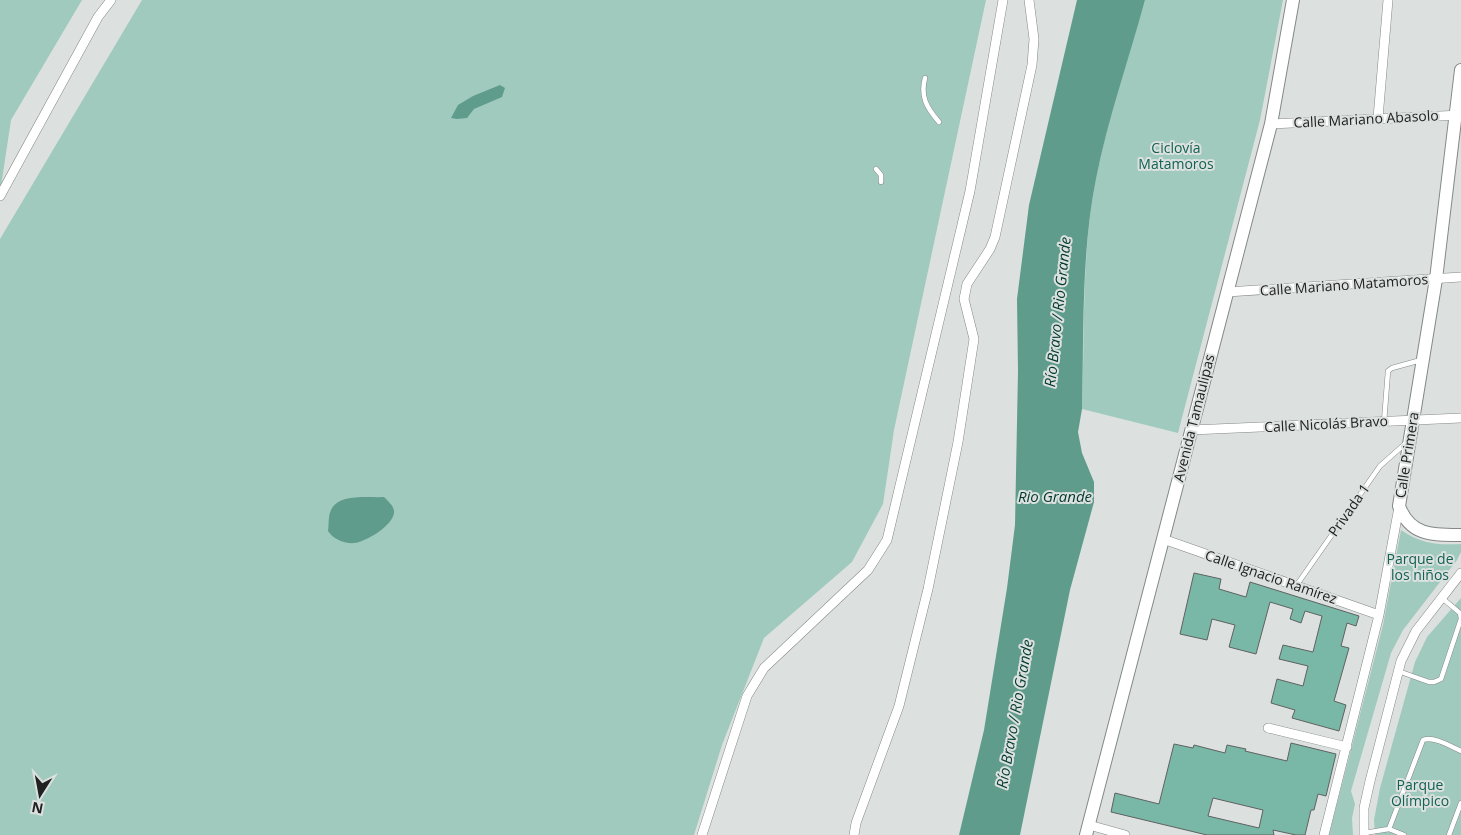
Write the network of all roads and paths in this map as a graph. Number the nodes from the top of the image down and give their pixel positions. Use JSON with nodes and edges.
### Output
{"nodes":[{"id":1,"x":110,"y":0,"type":"edge"},
{"id":2,"x":1002,"y":0,"type":"edge"},
{"id":3,"x":1029,"y":0,"type":"edge"},
{"id":4,"x":1293,"y":0,"type":"edge"},
{"id":5,"x":1388,"y":0,"type":"edge"},
{"id":6,"x":1461,"y":70,"type":"edge"},
{"id":7,"x":924,"y":78,"type":"dead end"},
{"id":8,"x":1458,"y":115,"type":"edge"},
{"id":9,"x":1378,"y":118,"type":"junction"},
{"id":10,"x":939,"y":122,"type":"dead end"},
{"id":11,"x":1271,"y":124,"type":"junction"},
{"id":12,"x":876,"y":169,"type":"dead end"},
{"id":13,"x":881,"y":182,"type":"dead end"},
{"id":14,"x":0,"y":196,"type":"edge"},
{"id":15,"x":1461,"y":277,"type":"edge"},
{"id":16,"x":1436,"y":279,"type":"junction"},
{"id":17,"x":1227,"y":292,"type":"junction"},
{"id":18,"x":1422,"y":360,"type":"junction"},
{"id":19,"x":1461,"y":418,"type":"edge"},
{"id":20,"x":1412,"y":420,"type":"junction"},
{"id":21,"x":1384,"y":422,"type":"junction"},
{"id":22,"x":1191,"y":430,"type":"junction"},
{"id":23,"x":1409,"y":441,"type":"junction"},
{"id":24,"x":1399,"y":506,"type":"junction"},
{"id":25,"x":1461,"y":535,"type":"edge"},
{"id":26,"x":1163,"y":539,"type":"junction"},
{"id":27,"x":1461,"y":573,"type":"edge"},
{"id":28,"x":1296,"y":586,"type":"junction"},
{"id":29,"x":1442,"y":598,"type":"junction"},
{"id":30,"x":1379,"y":615,"type":"junction"},
{"id":31,"x":1398,"y":671,"type":"junction"},
{"id":32,"x":1268,"y":728,"type":"dead end"},
{"id":33,"x":1346,"y":747,"type":"junction"},
{"id":34,"x":1461,"y":750,"type":"edge"},
{"id":35,"x":1461,"y":803,"type":"edge"},
{"id":36,"x":1088,"y":830,"type":"edge"},
{"id":37,"x":1389,"y":830,"type":"junction"},
{"id":38,"x":1364,"y":834,"type":"edge"},
{"id":39,"x":702,"y":835,"type":"edge"},
{"id":40,"x":854,"y":835,"type":"edge"},
{"id":41,"x":1125,"y":835,"type":"edge"},
{"id":42,"x":1324,"y":835,"type":"edge"},
{"id":43,"x":1404,"y":835,"type":"edge"},
{"id":44,"x":1449,"y":835,"type":"edge"}],
"edges":[{"from":1,"to":14,"type":"street"},
{"from":2,"to":39,"type":"street"},
{"from":3,"to":40,"type":"street"},
{"from":4,"to":11,"type":"street","name":"Avenida Tamaulipas"},
{"from":5,"to":9,"type":"street"},
{"from":6,"to":8,"type":"street","name":"Calle Primera"},
{"from":7,"to":10,"type":"lane"},
{"from":8,"to":9,"type":"street","name":"Calle Mariano Abasolo"},
{"from":8,"to":16,"type":"street","name":"Calle Primera"},
{"from":9,"to":11,"type":"street","name":"Calle Mariano Abasolo"},
{"from":11,"to":17,"type":"street","name":"Avenida Tamaulipas"},
{"from":12,"to":13,"type":"lane"},
{"from":15,"to":16,"type":"street","name":"Calle Mariano Matamoros"},
{"from":16,"to":17,"type":"street","name":"Calle Mariano Matamoros"},
{"from":16,"to":18,"type":"street","name":"Calle Primera"},
{"from":17,"to":22,"type":"street","name":"Avenida Tamaulipas"},
{"from":18,"to":20,"type":"street","name":"Calle Primera"},
{"from":18,"to":21,"type":"lane"},
{"from":19,"to":20,"type":"street","name":"Calle Nicolás Bravo"},
{"from":20,"to":21,"type":"street","name":"Calle Nicolás Bravo"},
{"from":20,"to":23,"type":"street","name":"Calle Primera"},
{"from":21,"to":22,"type":"street","name":"Calle Nicolás Bravo"},
{"from":22,"to":26,"type":"street","name":"Avenida Tamaulipas"},
{"from":23,"to":24,"type":"street","name":"Calle Primera"},
{"from":23,"to":28,"type":"lane","name":"Privada 1"},
{"from":24,"to":25,"type":"street"},
{"from":24,"to":30,"type":"street","name":"Calle Primera"},
{"from":26,"to":28,"type":"street","name":"Calle Ignacio Ramírez"},
{"from":26,"to":36,"type":"street","name":"Avenida Tamaulipas"},
{"from":27,"to":29,"type":"street"},
{"from":28,"to":30,"type":"street","name":"Calle Ignacio Ramírez"},
{"from":29,"to":31,"type":"street"},
{"from":29,"to":31,"type":"lane"},
{"from":30,"to":33,"type":"street","name":"Calle Primera"},
{"from":31,"to":38,"type":"street"},
{"from":32,"to":33,"type":"street"},
{"from":33,"to":42,"type":"street","name":"Calle Primera"},
{"from":34,"to":37,"type":"lane"},
{"from":35,"to":44,"type":"lane"},
{"from":36,"to":41,"type":"street"},
{"from":37,"to":38,"type":"lane"},
{"from":37,"to":43,"type":"lane"}]}
